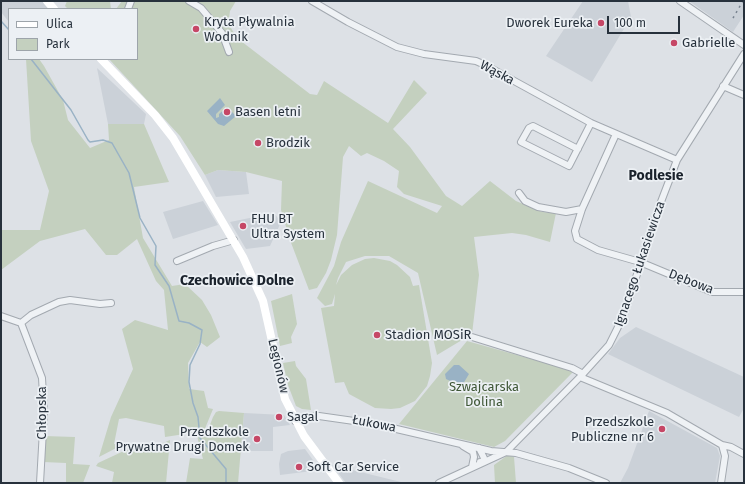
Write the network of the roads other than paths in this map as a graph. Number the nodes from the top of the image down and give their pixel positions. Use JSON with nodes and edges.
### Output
{"nodes":[{"id":1,"x":189,"y":1,"type":"edge"},
{"id":2,"x":312,"y":1,"type":"edge"},
{"id":3,"x":680,"y":1,"type":"edge"},
{"id":4,"x":744,"y":45,"type":"edge"},
{"id":5,"x":229,"y":52,"type":"dead end"},
{"id":6,"x":744,"y":54,"type":"edge"},
{"id":7,"x":102,"y":60,"type":"edge"},
{"id":8,"x":723,"y":86,"type":"junction"},
{"id":9,"x":744,"y":95,"type":"edge"},
{"id":10,"x":591,"y":123,"type":"junction"},
{"id":11,"x":616,"y":134,"type":"junction"},
{"id":12,"x":578,"y":149,"type":"junction"},
{"id":13,"x":677,"y":160,"type":"junction"},
{"id":14,"x":519,"y":193,"type":"dead end"},
{"id":15,"x":582,"y":209,"type":"junction"},
{"id":16,"x":234,"y":240,"type":"junction"},
{"id":17,"x":177,"y":261,"type":"dead end"},
{"id":18,"x":640,"y":262,"type":"junction"},
{"id":19,"x":744,"y":292,"type":"edge"},
{"id":20,"x":111,"y":303,"type":"dead end"},
{"id":21,"x":1,"y":316,"type":"edge"},
{"id":22,"x":21,"y":323,"type":"junction"},
{"id":23,"x":472,"y":337,"type":"dead end"},
{"id":24,"x":582,"y":375,"type":"junction"},
{"id":25,"x":295,"y":421,"type":"junction"},
{"id":26,"x":453,"y":441,"type":"junction"},
{"id":27,"x":722,"y":445,"type":"junction"},
{"id":28,"x":479,"y":448,"type":"junction"},
{"id":29,"x":506,"y":452,"type":"junction"},
{"id":30,"x":744,"y":454,"type":"edge"},
{"id":31,"x":474,"y":457,"type":"junction"},
{"id":32,"x":483,"y":462,"type":"junction"},
{"id":33,"x":472,"y":467,"type":"junction"},
{"id":34,"x":40,"y":483,"type":"edge"},
{"id":35,"x":339,"y":483,"type":"edge"},
{"id":36,"x":439,"y":483,"type":"edge"},
{"id":37,"x":606,"y":483,"type":"edge"},
{"id":38,"x":721,"y":483,"type":"edge"}],
"edges":[{"from":1,"to":5,"type":"street"},
{"from":2,"to":10,"type":"street","name":"Wąska"},
{"from":3,"to":4,"type":"street"},
{"from":6,"to":8,"type":"street","name":"Ignacego Łukasiewicza"},
{"from":7,"to":16,"type":"street","name":"Legionów"},
{"from":8,"to":9,"type":"street"},
{"from":8,"to":13,"type":"street","name":"Ignacego Łukasiewicza"},
{"from":10,"to":11,"type":"street","name":"Wąska"},
{"from":10,"to":12,"type":"street"},
{"from":11,"to":13,"type":"street","name":"Wąska"},
{"from":11,"to":15,"type":"street","name":"Dębowa"},
{"from":12,"to":12,"type":"street"},
{"from":13,"to":18,"type":"street","name":"Ignacego Łukasiewicza"},
{"from":14,"to":15,"type":"street"},
{"from":15,"to":18,"type":"street","name":"Dębowa"},
{"from":16,"to":17,"type":"street"},
{"from":16,"to":25,"type":"street","name":"Legionów"},
{"from":18,"to":19,"type":"street","name":"Dębowa"},
{"from":18,"to":24,"type":"street","name":"Ignacego Łukasiewicza"},
{"from":20,"to":22,"type":"street"},
{"from":21,"to":22,"type":"street"},
{"from":22,"to":34,"type":"street","name":"Chłopska"},
{"from":23,"to":24,"type":"street"},
{"from":24,"to":27,"type":"street"},
{"from":24,"to":29,"type":"street","name":"Ignacego Łukasiewicza"},
{"from":25,"to":26,"type":"street","name":"Łukowa"},
{"from":25,"to":35,"type":"street","name":"Legionów"},
{"from":26,"to":28,"type":"street","name":"Łukowa"},
{"from":26,"to":31,"type":"street","name":"Łukowa"},
{"from":27,"to":30,"type":"street"},
{"from":27,"to":38,"type":"street"},
{"from":28,"to":29,"type":"street","name":"Łukowa"},
{"from":28,"to":32,"type":"street"},
{"from":29,"to":32,"type":"street","name":"Ignacego Łukasiewicza"},
{"from":29,"to":37,"type":"street","name":"Łukowa"},
{"from":31,"to":32,"type":"street","name":"Łukowa"},
{"from":31,"to":33,"type":"street"},
{"from":32,"to":33,"type":"street","name":"Ignacego Łukasiewicza"},
{"from":33,"to":36,"type":"street","name":"Ignacego Łukasiewicza"}]}
